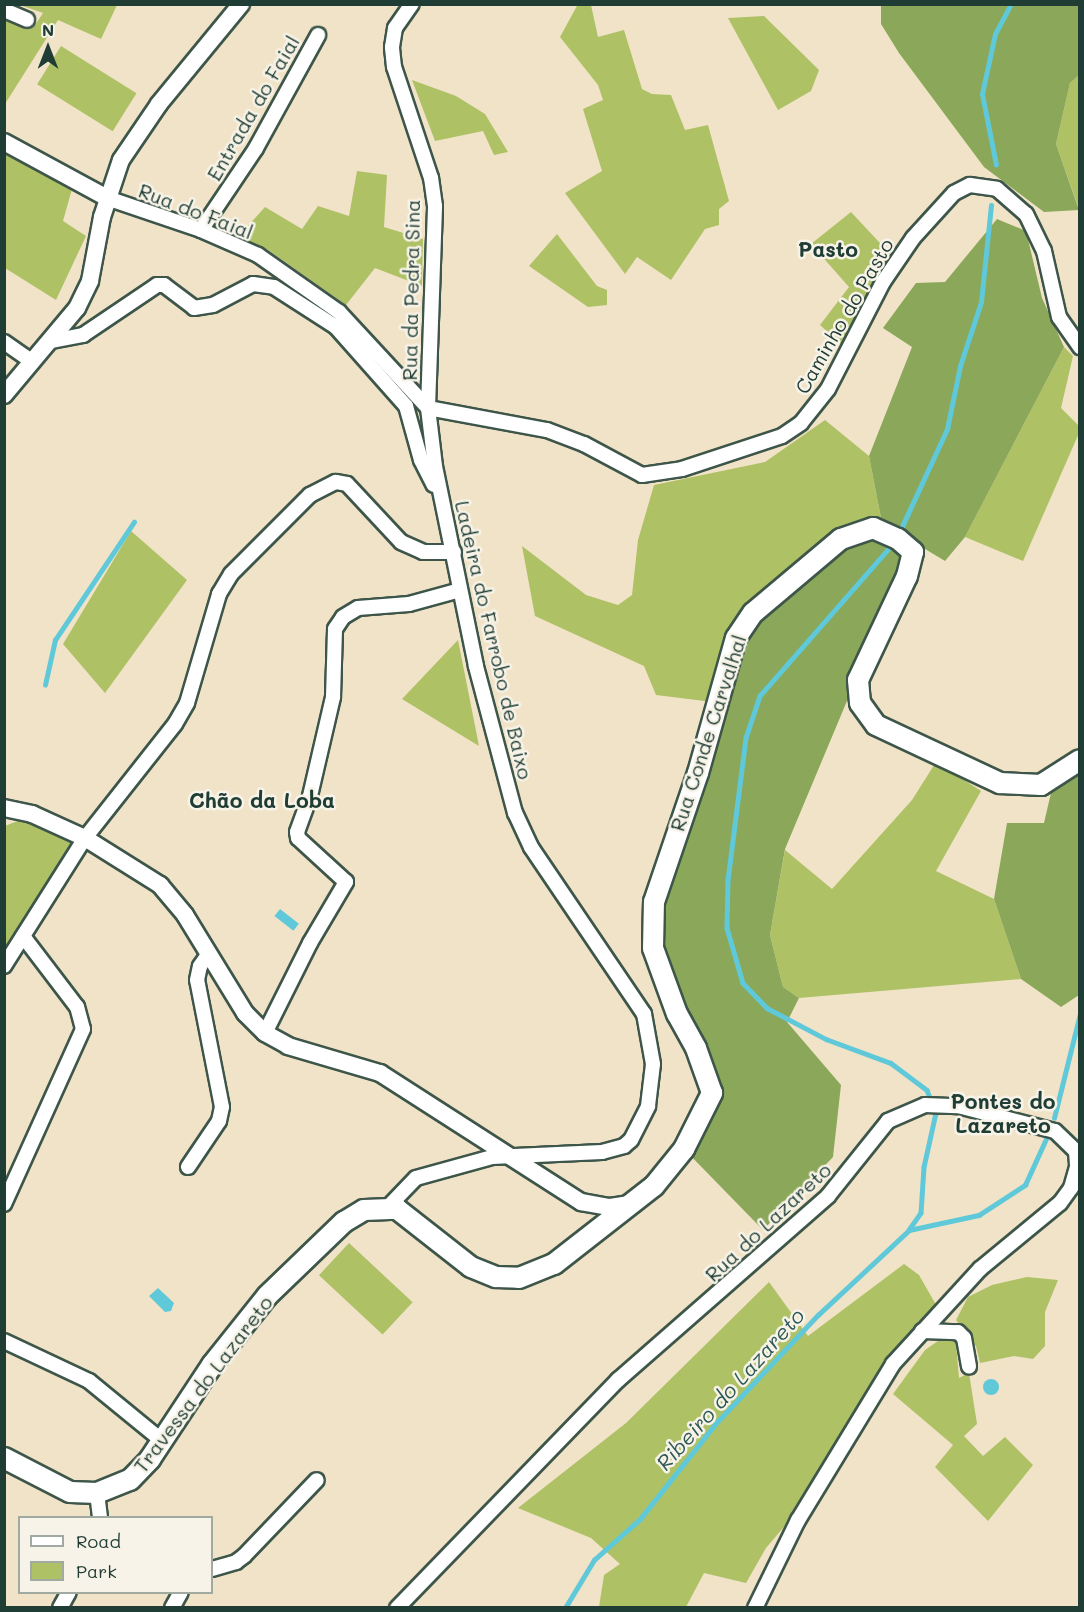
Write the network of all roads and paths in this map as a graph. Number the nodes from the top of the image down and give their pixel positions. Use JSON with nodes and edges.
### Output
{"nodes":[{"id":1,"x":242,"y":4,"type":"edge"},
{"id":2,"x":412,"y":4,"type":"edge"},
{"id":3,"x":4,"y":10,"type":"edge"},
{"id":4,"x":27,"y":20,"type":"dead end"},
{"id":5,"x":318,"y":35,"type":"dead end"},
{"id":6,"x":4,"y":142,"type":"edge"},
{"id":7,"x":107,"y":198,"type":"junction"},
{"id":8,"x":201,"y":230,"type":"junction"},
{"id":9,"x":52,"y":341,"type":"junction"},
{"id":10,"x":4,"y":342,"type":"edge"},
{"id":11,"x":1080,"y":347,"type":"edge"},
{"id":12,"x":33,"y":362,"type":"junction"},
{"id":13,"x":4,"y":395,"type":"edge"},
{"id":14,"x":428,"y":408,"type":"junction"},
{"id":15,"x":442,"y":499,"type":"junction"},
{"id":16,"x":454,"y":552,"type":"junction"},
{"id":17,"x":460,"y":590,"type":"junction"},
{"id":18,"x":1080,"y":760,"type":"edge"},
{"id":19,"x":4,"y":808,"type":"edge"},
{"id":20,"x":85,"y":837,"type":"junction"},
{"id":21,"x":23,"y":936,"type":"junction"},
{"id":22,"x":208,"y":955,"type":"junction"},
{"id":23,"x":4,"y":966,"type":"edge"},
{"id":24,"x":266,"y":1034,"type":"junction"},
{"id":25,"x":506,"y":1154,"type":"junction"},
{"id":26,"x":188,"y":1167,"type":"dead end"},
{"id":27,"x":636,"y":1203,"type":"junction"},
{"id":28,"x":4,"y":1204,"type":"edge"},
{"id":29,"x":590,"y":1205,"type":"junction"},
{"id":30,"x":388,"y":1207,"type":"junction"},
{"id":31,"x":594,"y":1234,"type":"junction"},
{"id":32,"x":922,"y":1331,"type":"junction"},
{"id":33,"x":4,"y":1341,"type":"edge"},
{"id":34,"x":969,"y":1367,"type":"dead end"},
{"id":35,"x":161,"y":1440,"type":"junction"},
{"id":36,"x":4,"y":1458,"type":"edge"},
{"id":37,"x":317,"y":1480,"type":"dead end"},
{"id":38,"x":97,"y":1492,"type":"junction"},
{"id":39,"x":100,"y":1516,"type":"edge"},
{"id":40,"x":213,"y":1569,"type":"edge"},
{"id":41,"x":68,"y":1594,"type":"edge"},
{"id":42,"x":180,"y":1594,"type":"edge"},
{"id":43,"x":60,"y":1608,"type":"edge"},
{"id":44,"x":172,"y":1608,"type":"edge"},
{"id":45,"x":397,"y":1608,"type":"edge"},
{"id":46,"x":755,"y":1608,"type":"edge"}],
"edges":[{"from":1,"to":7,"type":"street"},
{"from":2,"to":14,"type":"street","name":"Rua da Pedra Sina"},
{"from":3,"to":4,"type":"street"},
{"from":5,"to":8,"type":"street","name":"Entrada do Faial"},
{"from":6,"to":7,"type":"street"},
{"from":7,"to":8,"type":"street","name":"Rua do Faial"},
{"from":7,"to":9,"type":"street"},
{"from":8,"to":14,"type":"street","name":"Rua do Faial"},
{"from":9,"to":12,"type":"street"},
{"from":9,"to":15,"type":"street"},
{"from":10,"to":12,"type":"street"},
{"from":11,"to":14,"type":"street","name":"Caminho do Pasto"},
{"from":12,"to":13,"type":"street"},
{"from":14,"to":15,"type":"street","name":"Ladeira do Farrobo de Baixo"},
{"from":15,"to":16,"type":"street","name":"Ladeira do Farrobo de Baixo"},
{"from":16,"to":17,"type":"street","name":"Ladeira do Farrobo de Baixo"},
{"from":16,"to":20,"type":"street"},
{"from":17,"to":24,"type":"street"},
{"from":17,"to":25,"type":"street","name":"Ladeira do Farrobo de Baixo"},
{"from":18,"to":27,"type":"main road","name":"Rua Conde Carvalhal"},
{"from":19,"to":20,"type":"street"},
{"from":20,"to":21,"type":"street"},
{"from":20,"to":22,"type":"street"},
{"from":21,"to":23,"type":"street"},
{"from":21,"to":28,"type":"street"},
{"from":22,"to":24,"type":"street"},
{"from":22,"to":26,"type":"street"},
{"from":24,"to":25,"type":"street"},
{"from":25,"to":29,"type":"street"},
{"from":25,"to":30,"type":"street"},
{"from":27,"to":29,"type":"street"},
{"from":27,"to":31,"type":"main road","name":"Rua Conde Carvalhal"},
{"from":29,"to":31,"type":"street"},
{"from":30,"to":31,"type":"main road","name":"Rua Conde Carvalhal"},
{"from":30,"to":35,"type":"main road","name":"Travessa do Lazareto"},
{"from":32,"to":34,"type":"street"},
{"from":32,"to":45,"type":"street","name":"Rua do Lazareto"},
{"from":32,"to":46,"type":"street","name":"Rua do Lazareto"},
{"from":33,"to":35,"type":"street"},
{"from":35,"to":38,"type":"main road","name":"Travessa do Lazareto"},
{"from":36,"to":38,"type":"main road"},
{"from":37,"to":40,"type":"street"},
{"from":38,"to":39,"type":"street"},
{"from":41,"to":43,"type":"street"},
{"from":42,"to":44,"type":"street"}]}
